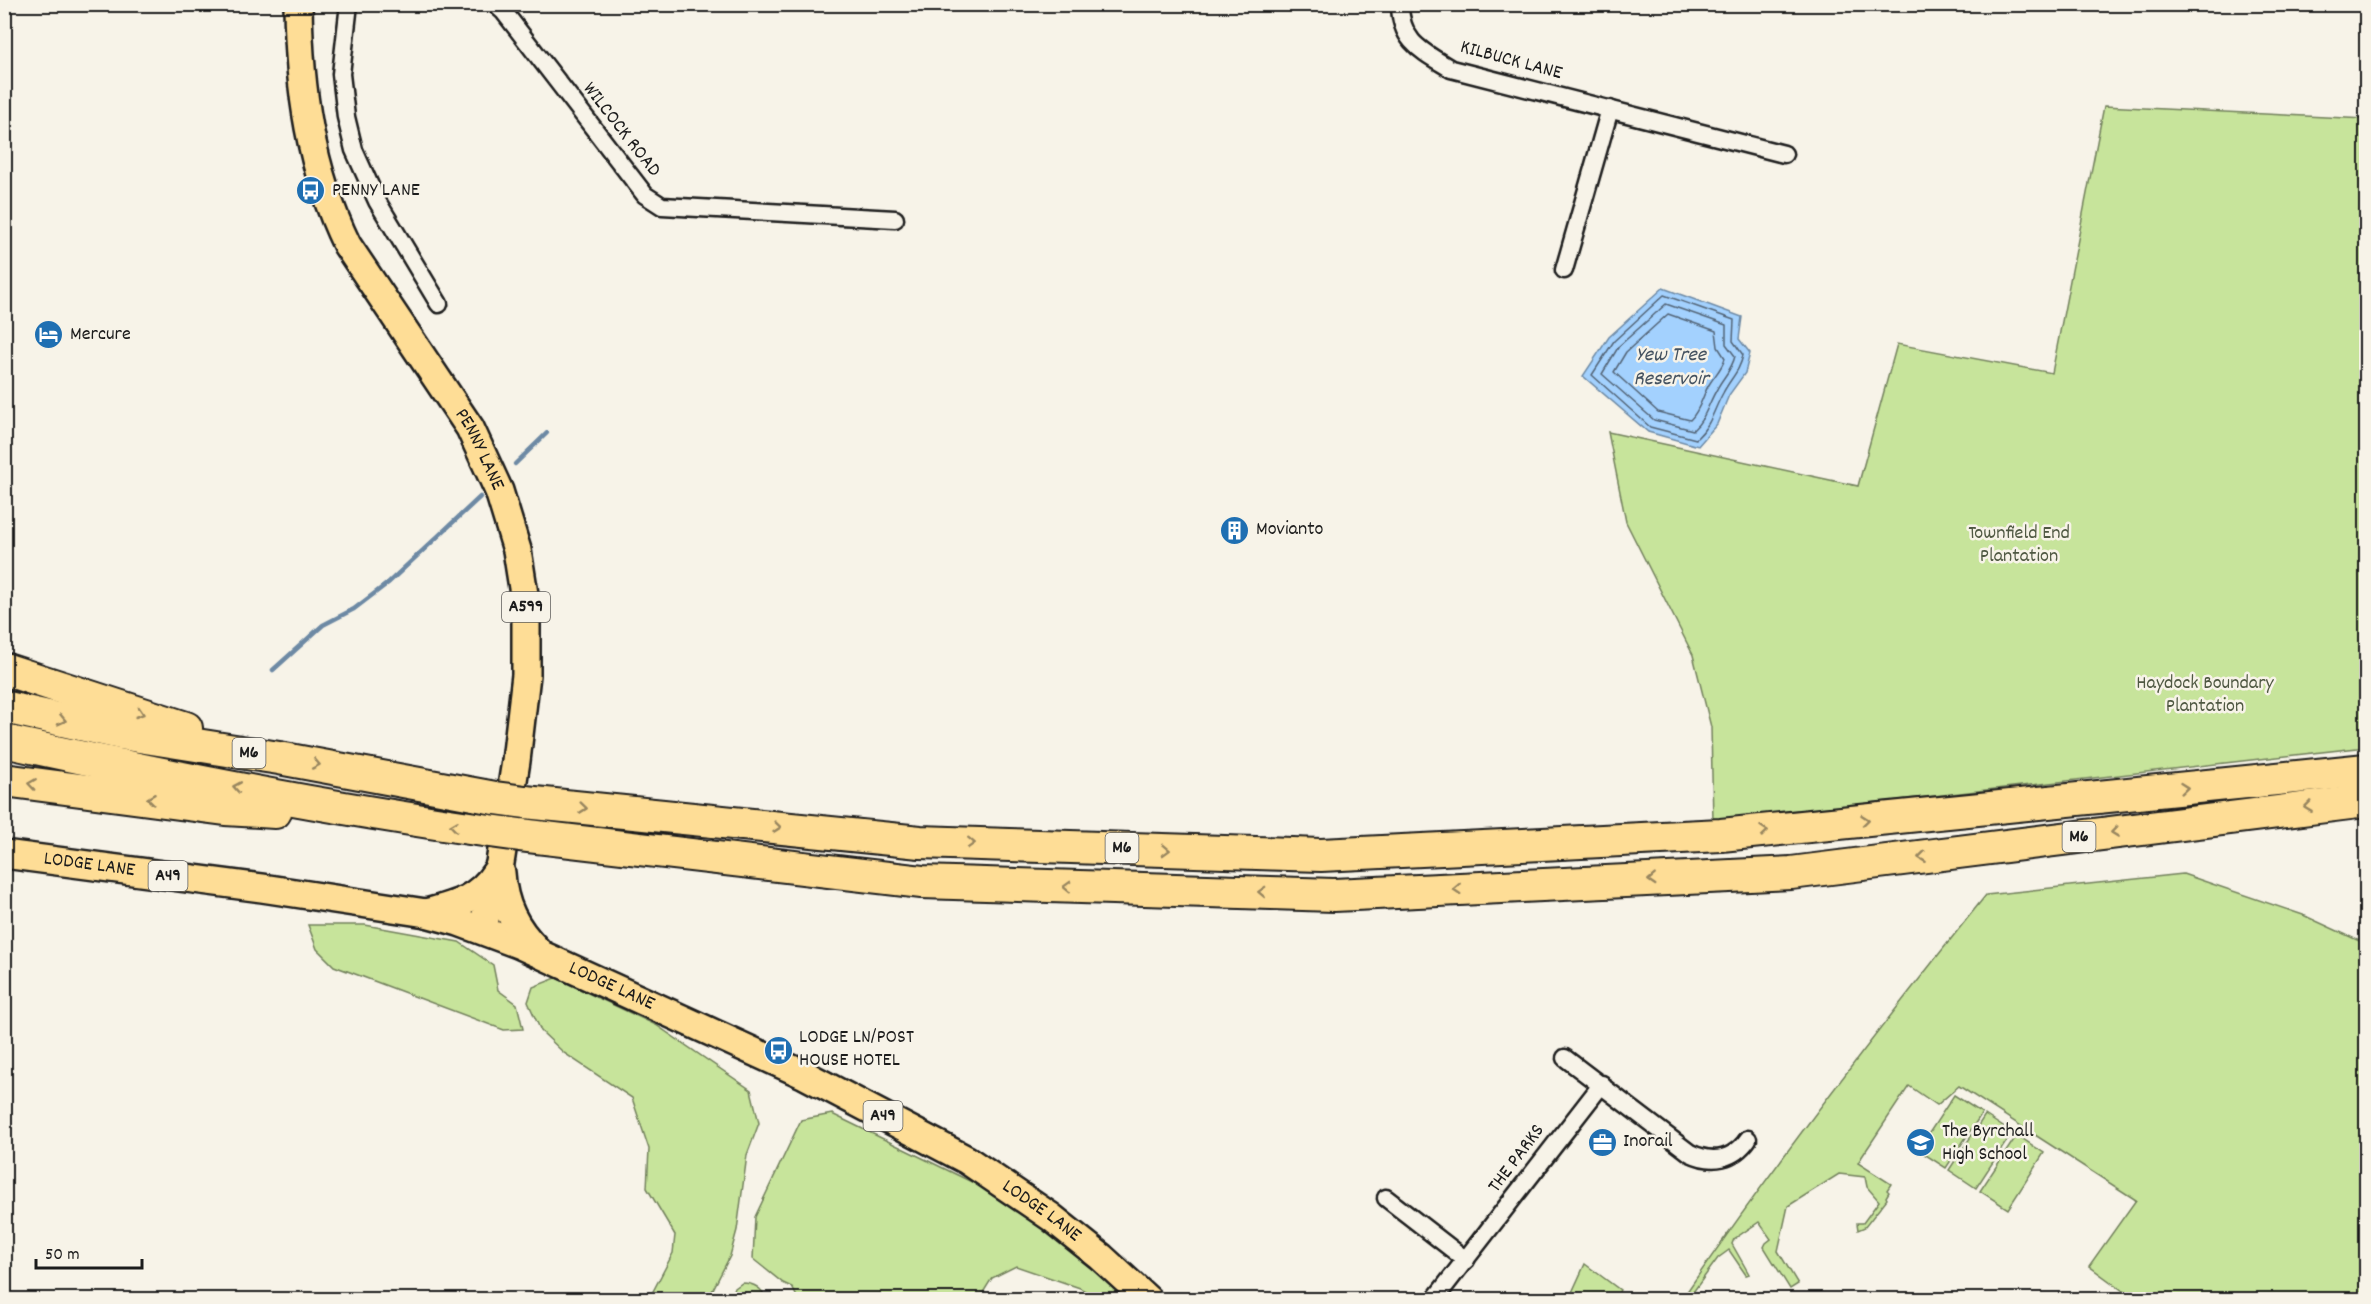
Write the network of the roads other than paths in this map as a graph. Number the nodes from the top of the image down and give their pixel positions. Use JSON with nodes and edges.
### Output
{"nodes":[{"id":1,"x":298,"y":4,"type":"edge"},
{"id":2,"x":349,"y":4,"type":"edge"},
{"id":3,"x":495,"y":4,"type":"edge"},
{"id":4,"x":1400,"y":4,"type":"edge"},
{"id":5,"x":1610,"y":109,"type":"junction"},
{"id":6,"x":1785,"y":154,"type":"dead end"},
{"id":7,"x":895,"y":219,"type":"dead end"},
{"id":8,"x":1564,"y":270,"type":"dead end"},
{"id":9,"x":429,"y":288,"type":"junction"},
{"id":10,"x":415,"y":298,"type":"dead end"},
{"id":11,"x":440,"y":304,"type":"dead end"},
{"id":12,"x":4,"y":669,"type":"edge"},
{"id":13,"x":4,"y":707,"type":"edge"},
{"id":14,"x":4,"y":741,"type":"edge"},
{"id":15,"x":279,"y":758,"type":"junction"},
{"id":16,"x":2367,"y":770,"type":"edge"},
{"id":17,"x":4,"y":780,"type":"edge"},
{"id":18,"x":2367,"y":801,"type":"edge"},
{"id":19,"x":418,"y":821,"type":"junction"},
{"id":20,"x":4,"y":854,"type":"edge"},
{"id":21,"x":500,"y":863,"type":"junction"},
{"id":22,"x":426,"y":913,"type":"junction"},
{"id":23,"x":482,"y":930,"type":"junction"},
{"id":24,"x":538,"y":952,"type":"junction"},
{"id":25,"x":1565,"y":1058,"type":"dead end"},
{"id":26,"x":1602,"y":1084,"type":"junction"},
{"id":27,"x":1748,"y":1139,"type":"dead end"},
{"id":28,"x":1386,"y":1198,"type":"dead end"},
{"id":29,"x":1466,"y":1260,"type":"junction"},
{"id":30,"x":1148,"y":1299,"type":"edge"},
{"id":31,"x":1434,"y":1299,"type":"edge"}],
"edges":[{"from":1,"to":21,"type":"main road","name":"PENNY LANE","number":"A599"},
{"from":2,"to":9,"type":"street"},
{"from":3,"to":7,"type":"street","name":"WILCOCK ROAD"},
{"from":4,"to":5,"type":"street","name":"KILBUCK LANE"},
{"from":5,"to":6,"type":"street","name":"KILBUCK LANE"},
{"from":5,"to":8,"type":"street"},
{"from":9,"to":10,"type":"street"},
{"from":9,"to":11,"type":"street"},
{"from":12,"to":15,"type":"highway","one_way":true},
{"from":13,"to":15,"type":"highway","number":"M6","one_way":true},
{"from":19,"to":14,"type":"highway","number":"M6","one_way":true},
{"from":15,"to":16,"type":"highway","number":"M6","one_way":true},
{"from":19,"to":17,"type":"highway","one_way":true},
{"from":18,"to":19,"type":"highway","number":"M6","one_way":true},
{"from":20,"to":22,"type":"main road","name":"LODGE LANE","number":"A49"},
{"from":21,"to":22,"type":"main road"},
{"from":21,"to":23,"type":"main road","name":"PENNY LANE","number":"A599"},
{"from":21,"to":24,"type":"main road","number":"A599"},
{"from":22,"to":23,"type":"main road","name":"LODGE LANE","number":"A49"},
{"from":23,"to":24,"type":"main road","name":"LODGE LANE","number":"A49"},
{"from":24,"to":30,"type":"main road","name":"LODGE LANE","number":"A49"},
{"from":25,"to":26,"type":"street"},
{"from":26,"to":27,"type":"street"},
{"from":26,"to":29,"type":"street","name":"THE PARKS"},
{"from":28,"to":29,"type":"street"},
{"from":29,"to":31,"type":"street","name":"THE PARKS"}]}
